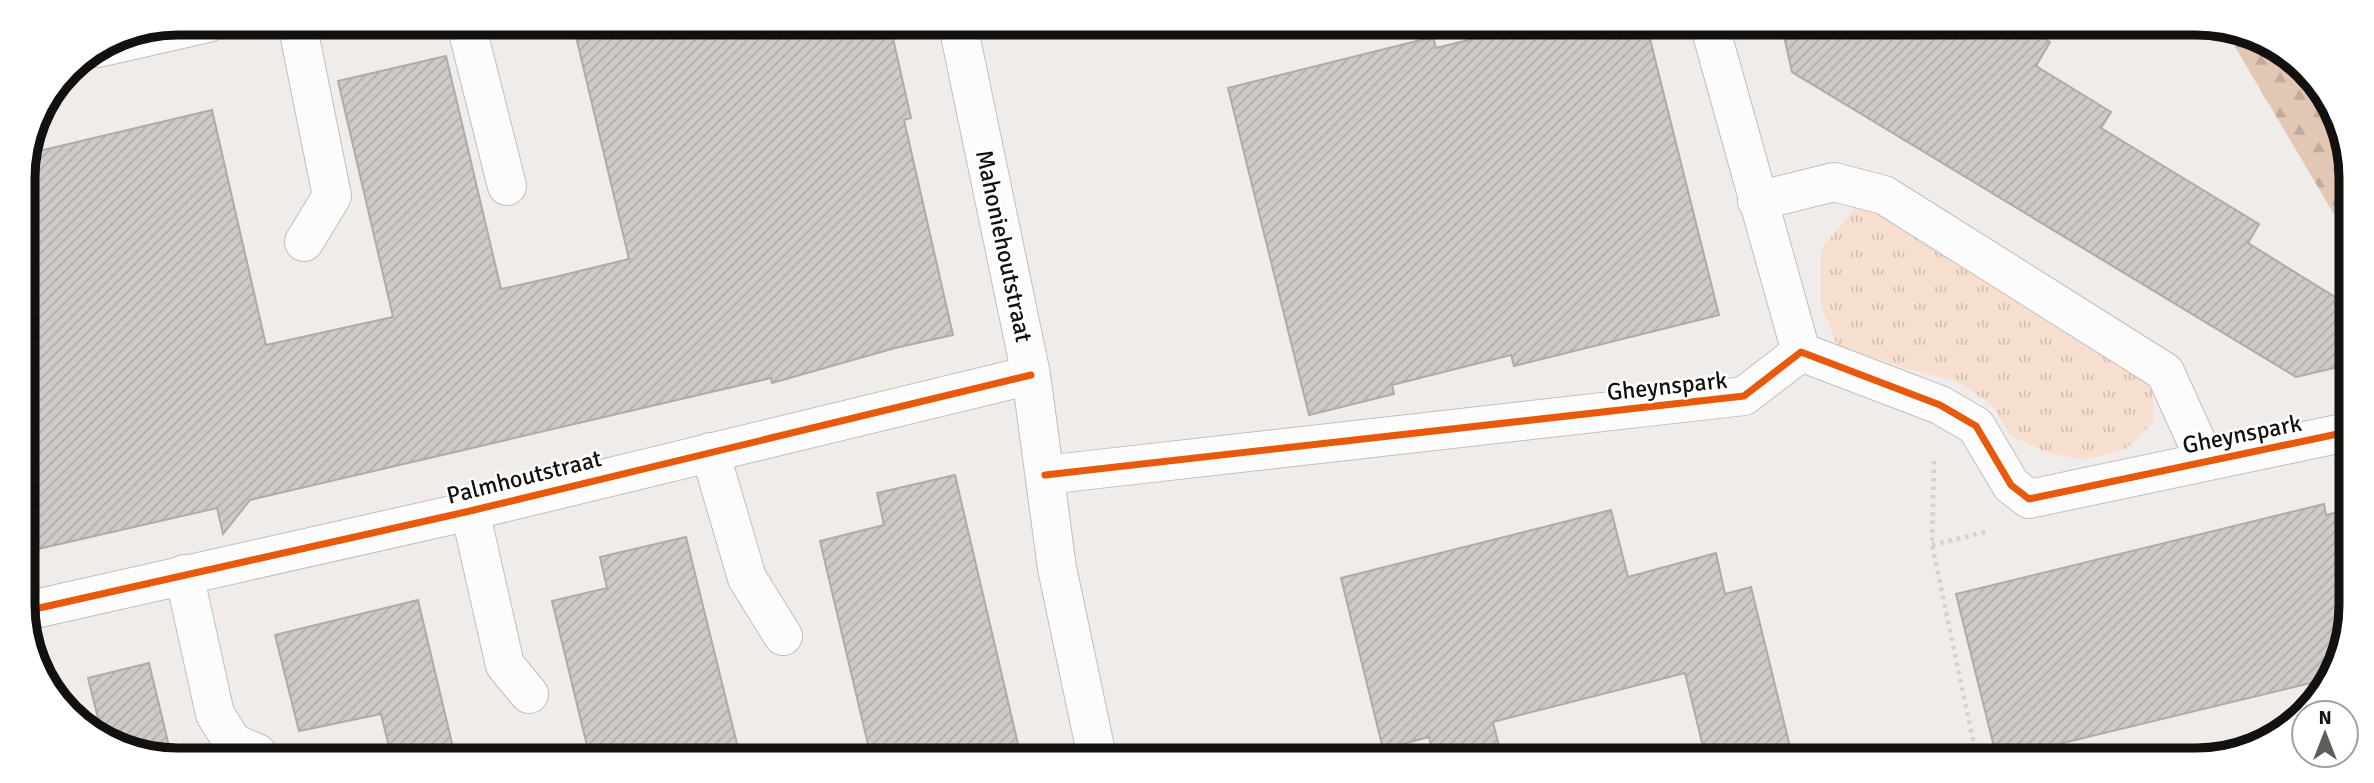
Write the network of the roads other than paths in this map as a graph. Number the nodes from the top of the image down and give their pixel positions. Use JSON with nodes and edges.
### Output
{"nodes":[{"id":1,"x":299,"y":35,"type":"edge"},
{"id":2,"x":469,"y":35,"type":"edge"},
{"id":3,"x":960,"y":35,"type":"edge"},
{"id":4,"x":1712,"y":35,"type":"edge"},
{"id":5,"x":507,"y":186,"type":"dead end"},
{"id":6,"x":1757,"y":201,"type":"junction"},
{"id":7,"x":304,"y":242,"type":"dead end"},
{"id":8,"x":1801,"y":352,"type":"junction"},
{"id":9,"x":1031,"y":375,"type":"junction"},
{"id":10,"x":2339,"y":434,"type":"edge"},
{"id":11,"x":710,"y":452,"type":"junction"},
{"id":12,"x":2205,"y":460,"type":"junction"},
{"id":13,"x":1045,"y":475,"type":"junction"},
{"id":14,"x":470,"y":510,"type":"junction"},
{"id":15,"x":184,"y":574,"type":"junction"},
{"id":16,"x":35,"y":609,"type":"edge"},
{"id":17,"x":783,"y":636,"type":"dead end"},
{"id":18,"x":529,"y":694,"type":"dead end"},
{"id":19,"x":246,"y":748,"type":"edge"},
{"id":20,"x":1095,"y":748,"type":"edge"}],
"edges":[{"from":1,"to":7,"type":"street"},
{"from":2,"to":5,"type":"street"},
{"from":3,"to":9,"type":"street","name":"Mahoniehoutstraat"},
{"from":4,"to":6,"type":"street"},
{"from":6,"to":8,"type":"street"},
{"from":6,"to":12,"type":"street","name":"Gheynspark"},
{"from":8,"to":12,"type":"street","name":"Gheynspark"},
{"from":8,"to":13,"type":"street","name":"Gheynspark"},
{"from":9,"to":11,"type":"street","name":"Palmhoutstraat"},
{"from":9,"to":13,"type":"street","name":"Mahoniehoutstraat"},
{"from":10,"to":12,"type":"street","name":"Gheynspark"},
{"from":11,"to":14,"type":"street","name":"Palmhoutstraat"},
{"from":11,"to":17,"type":"street"},
{"from":13,"to":20,"type":"street","name":"Mahoniehoutstraat"},
{"from":14,"to":15,"type":"street","name":"Palmhoutstraat"},
{"from":14,"to":18,"type":"street","name":"Palmhoutstraat"},
{"from":15,"to":16,"type":"street","name":"Palmhoutstraat"},
{"from":15,"to":19,"type":"street"}]}
